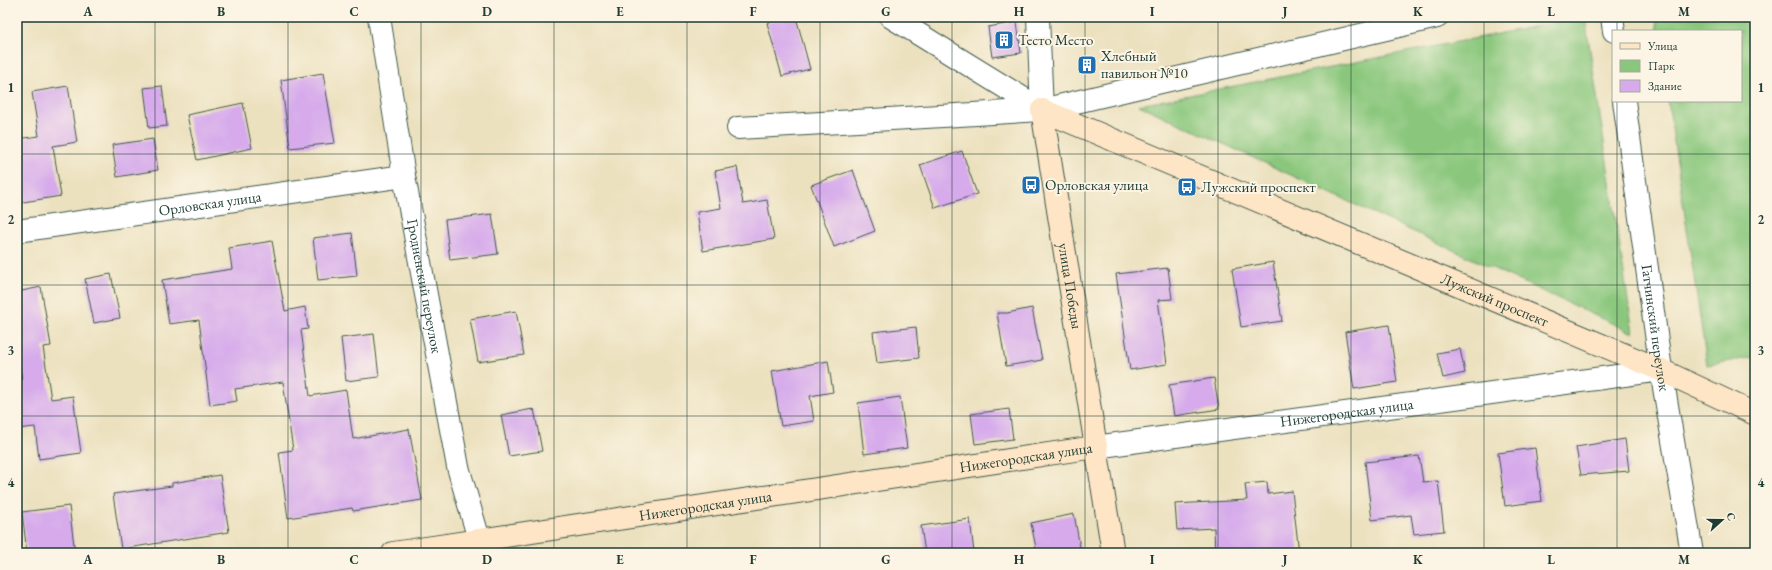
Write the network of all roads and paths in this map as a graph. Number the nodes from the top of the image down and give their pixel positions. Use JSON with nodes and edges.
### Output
{"nodes":[{"id":1,"x":379,"y":17,"type":"edge"},
{"id":2,"x":891,"y":17,"type":"edge"},
{"id":3,"x":1038,"y":17,"type":"edge"},
{"id":4,"x":1437,"y":17,"type":"edge"},
{"id":5,"x":1612,"y":17,"type":"edge"},
{"id":6,"x":1614,"y":30,"type":"edge"},
{"id":7,"x":1624,"y":102,"type":"edge"},
{"id":8,"x":1042,"y":110,"type":"junction"},
{"id":9,"x":738,"y":128,"type":"dead end"},
{"id":10,"x":404,"y":176,"type":"junction"},
{"id":11,"x":17,"y":231,"type":"edge"},
{"id":12,"x":1661,"y":370,"type":"junction"},
{"id":13,"x":1755,"y":414,"type":"edge"},
{"id":14,"x":1095,"y":447,"type":"junction"},
{"id":15,"x":482,"y":547,"type":"edge"},
{"id":16,"x":393,"y":553,"type":"edge"},
{"id":17,"x":1113,"y":553,"type":"edge"},
{"id":18,"x":1692,"y":553,"type":"edge"}],
"edges":[{"from":1,"to":10,"type":"street","name":"Гродненский переулок"},
{"from":2,"to":8,"type":"street","name":"Лужский проспект"},
{"from":3,"to":8,"type":"street","name":"улица Победы"},
{"from":4,"to":8,"type":"street"},
{"from":5,"to":6,"type":"street"},
{"from":7,"to":12,"type":"street","name":"Гатчинский переулок"},
{"from":8,"to":9,"type":"street"},
{"from":8,"to":12,"type":"street","name":"Лужский проспект"},
{"from":8,"to":14,"type":"street","name":"улица Победы"},
{"from":10,"to":11,"type":"street","name":"Орловская улица"},
{"from":10,"to":15,"type":"street","name":"Гродненский переулок"},
{"from":12,"to":13,"type":"street","name":"Лужский проспект"},
{"from":12,"to":14,"type":"street","name":"Нижегородская улица"},
{"from":12,"to":18,"type":"street","name":"Гатчинский переулок"},
{"from":14,"to":15,"type":"street","name":"Нижегородская улица"},
{"from":14,"to":17,"type":"street","name":"улица Победы"},
{"from":15,"to":16,"type":"street","name":"Нижегородская улица"}]}
